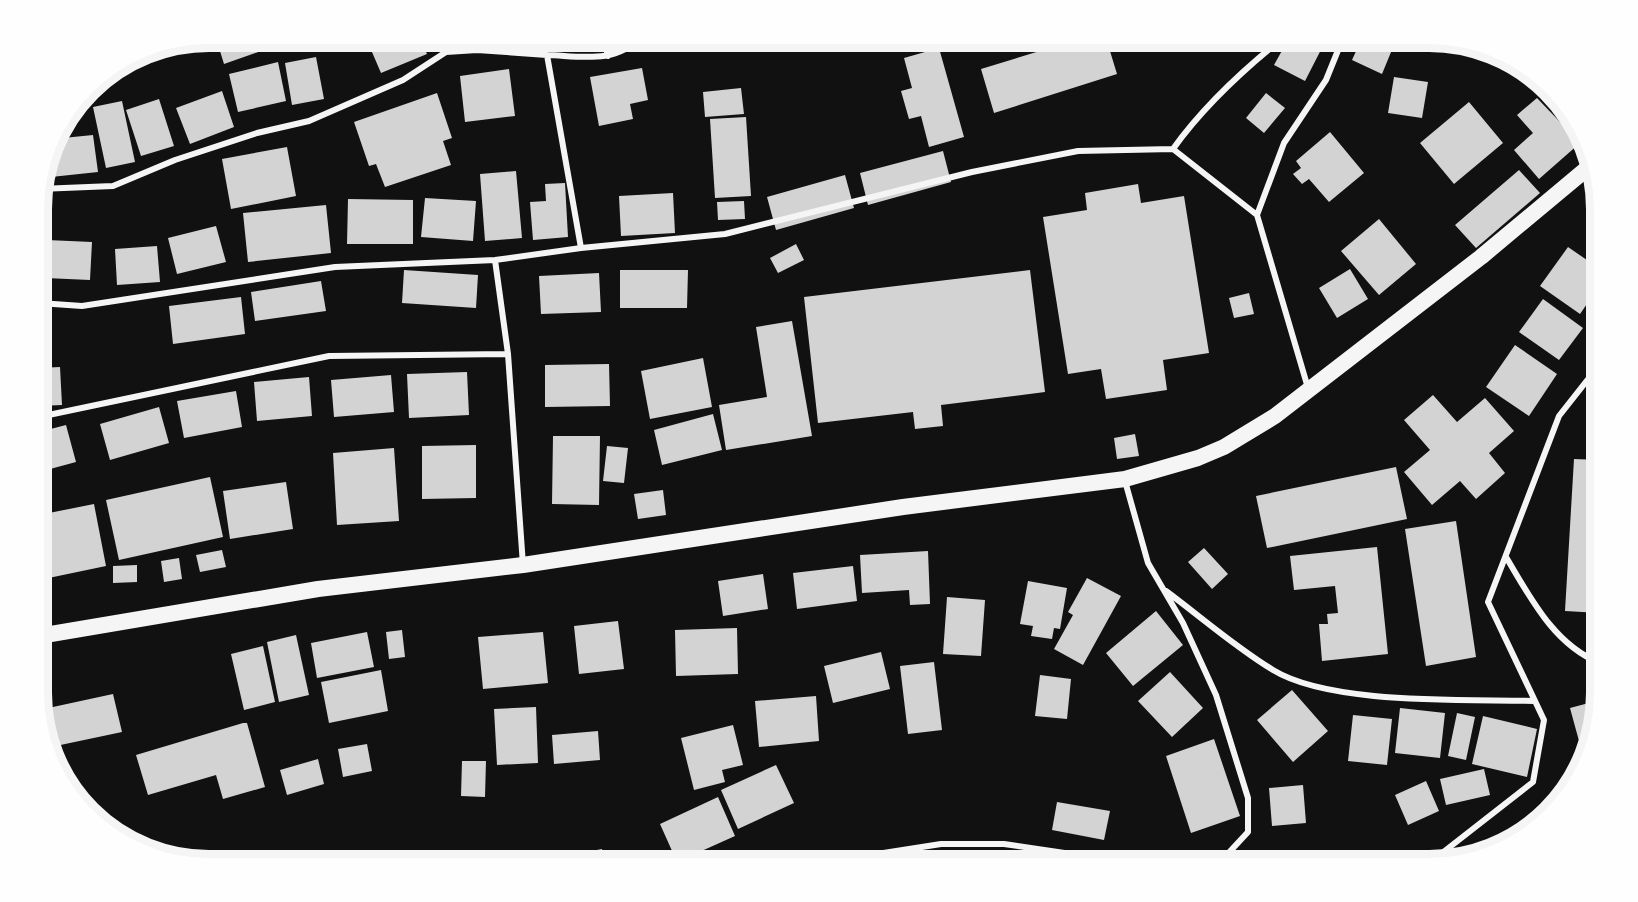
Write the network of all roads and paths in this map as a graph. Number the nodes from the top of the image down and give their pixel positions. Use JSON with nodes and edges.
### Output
{"nodes":[{"id":1,"x":606,"y":48,"type":"edge"},
{"id":2,"x":630,"y":48,"type":"edge"},
{"id":3,"x":1272,"y":48,"type":"edge"},
{"id":4,"x":1338,"y":48,"type":"edge"},
{"id":5,"x":547,"y":56,"type":"junction"},
{"id":6,"x":608,"y":56,"type":"junction"},
{"id":7,"x":1173,"y":149,"type":"junction"},
{"id":8,"x":1586,"y":170,"type":"edge"},
{"id":9,"x":49,"y":189,"type":"edge"},
{"id":10,"x":1257,"y":215,"type":"junction"},
{"id":11,"x":581,"y":248,"type":"junction"},
{"id":12,"x":495,"y":260,"type":"junction"},
{"id":13,"x":48,"y":304,"type":"edge"},
{"id":14,"x":508,"y":354,"type":"junction"},
{"id":15,"x":1590,"y":377,"type":"edge"},
{"id":16,"x":1308,"y":389,"type":"junction"},
{"id":17,"x":48,"y":415,"type":"edge"},
{"id":18,"x":1125,"y":479,"type":"junction"},
{"id":19,"x":1506,"y":557,"type":"junction"},
{"id":20,"x":523,"y":566,"type":"junction"},
{"id":21,"x":1163,"y":589,"type":"junction"},
{"id":22,"x":48,"y":634,"type":"edge"},
{"id":23,"x":1590,"y":659,"type":"edge"},
{"id":24,"x":1534,"y":701,"type":"junction"},
{"id":25,"x":877,"y":854,"type":"edge"},
{"id":26,"x":1071,"y":854,"type":"edge"},
{"id":27,"x":1228,"y":854,"type":"edge"},
{"id":28,"x":1441,"y":854,"type":"edge"}],
"edges":[{"from":1,"to":6,"type":"street"},
{"from":2,"to":6,"type":"street"},
{"from":3,"to":7,"type":"street"},
{"from":4,"to":10,"type":"street"},
{"from":5,"to":6,"type":"street"},
{"from":5,"to":9,"type":"street"},
{"from":5,"to":11,"type":"street"},
{"from":7,"to":10,"type":"street"},
{"from":7,"to":11,"type":"street"},
{"from":8,"to":16,"type":"highway"},
{"from":10,"to":16,"type":"street"},
{"from":11,"to":12,"type":"street"},
{"from":12,"to":13,"type":"street"},
{"from":12,"to":14,"type":"street"},
{"from":14,"to":17,"type":"street"},
{"from":14,"to":20,"type":"street"},
{"from":15,"to":19,"type":"street"},
{"from":16,"to":18,"type":"highway"},
{"from":18,"to":20,"type":"highway"},
{"from":18,"to":21,"type":"street"},
{"from":19,"to":23,"type":"street"},
{"from":19,"to":24,"type":"street"},
{"from":20,"to":22,"type":"highway"},
{"from":21,"to":24,"type":"street"},
{"from":21,"to":27,"type":"street"},
{"from":24,"to":28,"type":"street"},
{"from":25,"to":26,"type":"street"}]}
